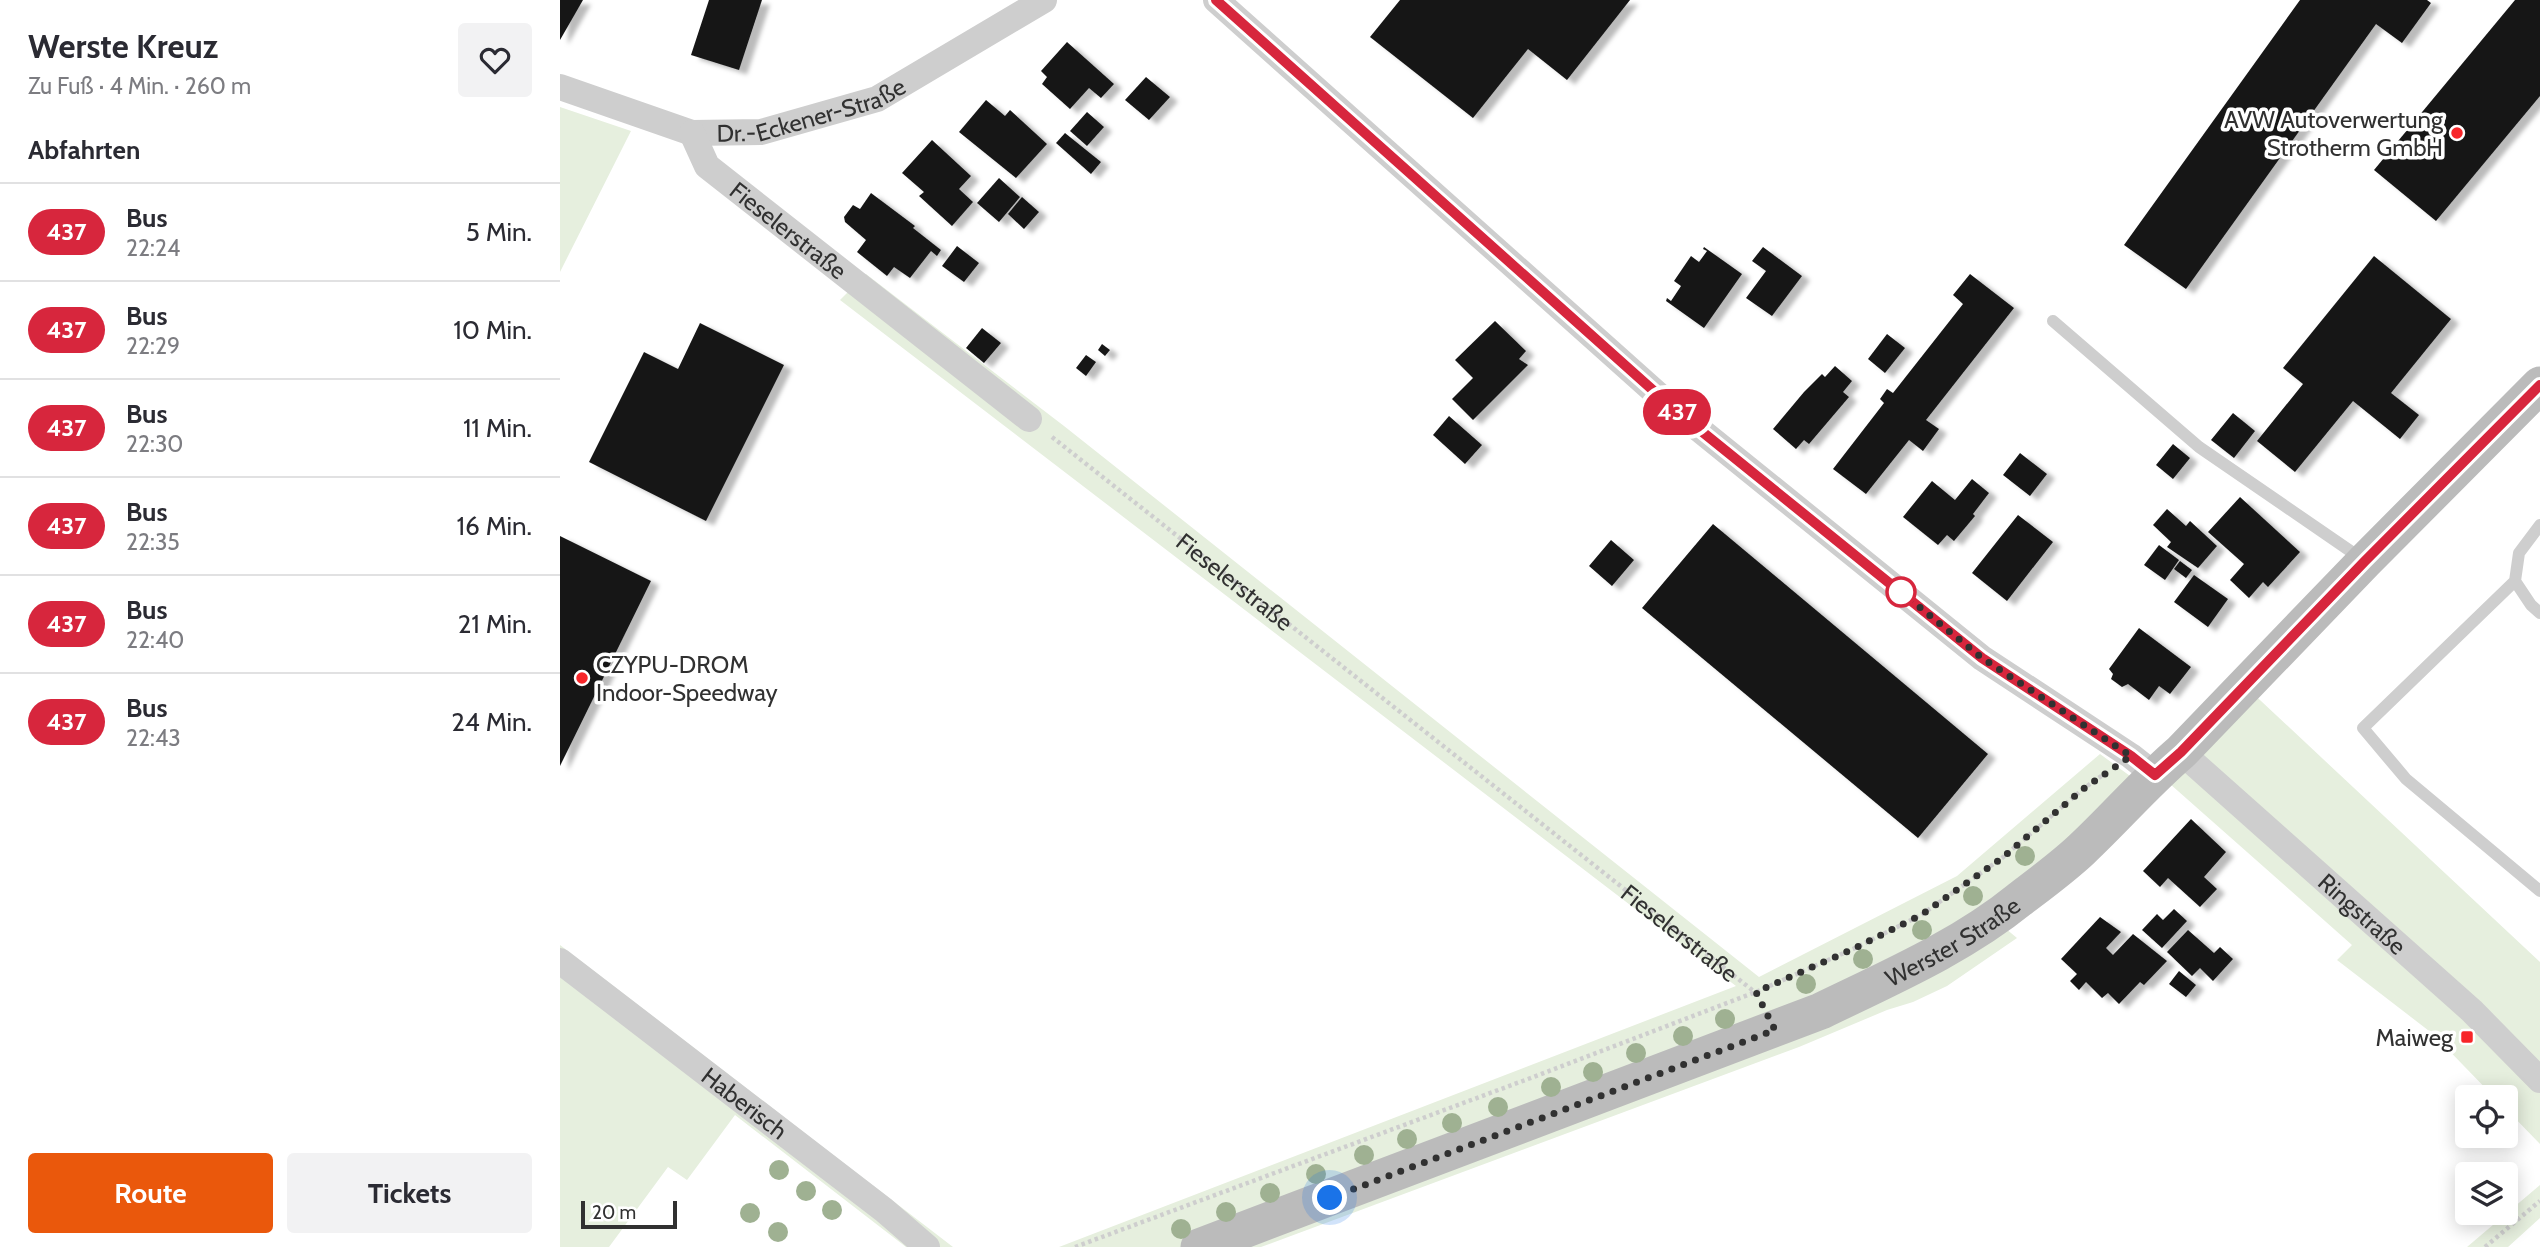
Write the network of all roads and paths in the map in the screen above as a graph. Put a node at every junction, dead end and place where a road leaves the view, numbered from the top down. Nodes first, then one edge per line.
1 (1044, 0) edge
2 (1216, 0) edge
3 (560, 87) edge
4 (692, 133) junction
5 (2053, 321) dead end
6 (2540, 385) edge
7 (1029, 419) joint
8 (2540, 525) edge
9 (2365, 561) junction
10 (2515, 581) junction
11 (2540, 613) edge
12 (2155, 761) junction
13 (2540, 891) edge
14 (560, 961) edge
15 (1756, 992) junction
16 (1775, 1030) junction
17 (2540, 1080) edge
18 (2540, 1201) edge
19 (927, 1247) edge
20 (1075, 1247) edge
21 (1199, 1247) edge
22 (2485, 1247) edge

1 - 4 street, Dr.-Eckener-Straße
2 - 12 street, Ringstraße
3 - 4 street, Dr.-Eckener-Straße
4 - 7 street, Fieselerstraße
5 - 9 lane
6 - 9 main road, Werster Straße
7 - 15 path, Fieselerstraße
8 - 10 lane
9 - 12 main road, Werster Straße
10 - 11 lane
10 - 13 lane
12 - 15 path
12 - 16 main road, Werster Straße
12 - 17 street, Ringstraße
14 - 19 street, Haberisch
15 - 16 path, Fieselerstraße
15 - 20 path
16 - 21 main road, Werster Straße
18 - 22 path

